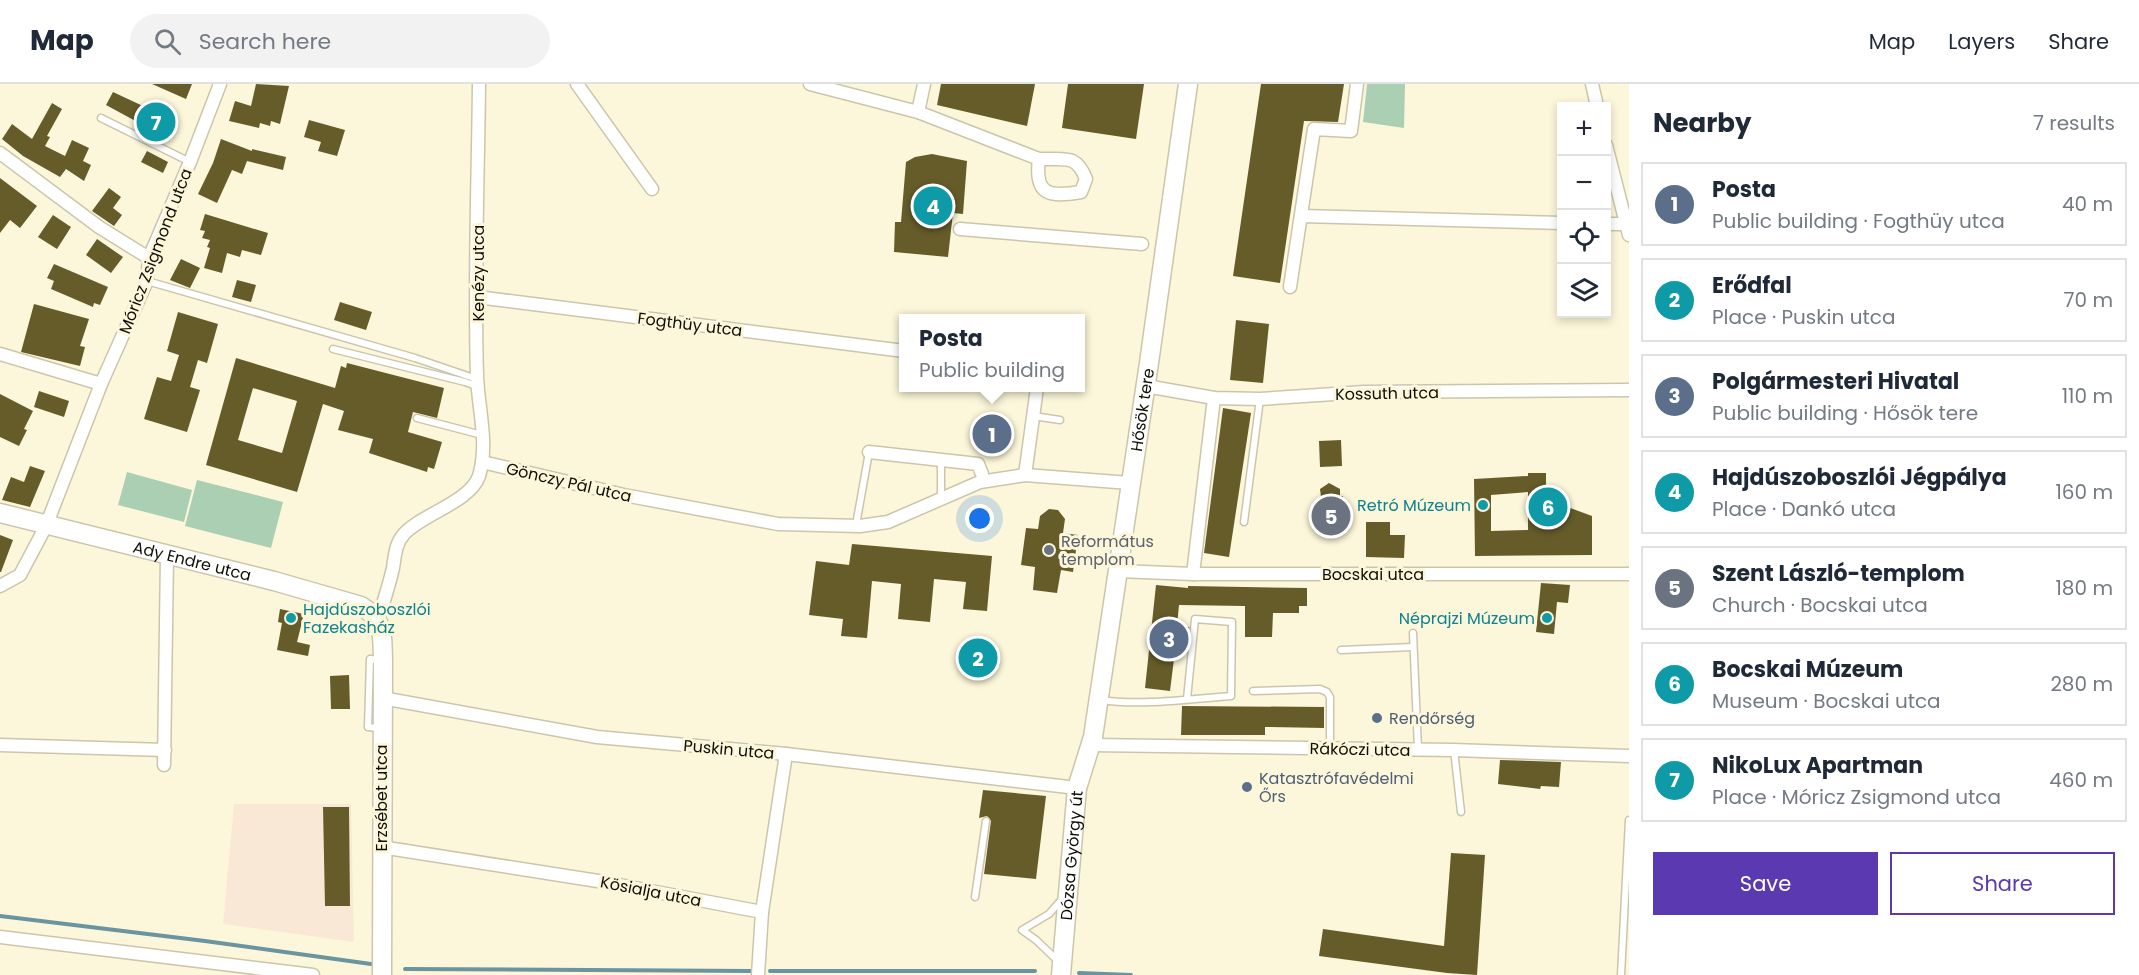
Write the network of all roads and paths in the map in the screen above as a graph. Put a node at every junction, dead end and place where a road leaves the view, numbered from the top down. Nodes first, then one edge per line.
1 (220, 84) edge
2 (479, 84) edge
3 (577, 84) edge
4 (810, 84) edge
5 (924, 84) edge
6 (1188, 84) edge
7 (1357, 84) edge
8 (1592, 84) edge
9 (1597, 102) edge
10 (918, 112) junction
11 (101, 118) dead end
12 (0, 153) edge
13 (1609, 156) edge
14 (1039, 159) dead end
15 (190, 162) junction
16 (652, 189) dead end
17 (1300, 216) junction
18 (1557, 223) edge
19 (1611, 225) edge
20 (1628, 228) edge
21 (960, 229) dead end
22 (1142, 244) dead end
23 (149, 258) junction
24 (147, 281) junction
25 (1290, 287) dead end
26 (477, 297) junction
27 (333, 349) dead end
28 (899, 350) edge
29 (0, 354) edge
30 (478, 383) junction
31 (101, 384) junction
32 (1146, 386) junction
33 (1629, 390) edge
34 (1036, 392) edge
35 (1214, 398) junction
36 (1260, 399) junction
37 (1033, 416) junction
38 (417, 418) dead end
39 (1060, 420) dead end
40 (482, 435) junction
41 (869, 452) joint
42 (941, 460) junction
43 (482, 462) junction
44 (981, 474) dead end
45 (1025, 475) junction
46 (1130, 483) junction
47 (941, 499) junction
48 (0, 513) edge
49 (1244, 522) dead end
50 (46, 526) junction
51 (856, 526) junction
52 (167, 556) junction
53 (1118, 571) junction
54 (1193, 574) junction
55 (1629, 574) edge
56 (0, 586) edge
57 (378, 621) junction
58 (1413, 633) dead end
59 (1413, 647) junction
60 (1341, 650) dead end
61 (383, 660) junction
62 (1253, 691) dead end
63 (382, 698) junction
64 (1098, 699) junction
65 (1187, 699) junction
66 (382, 728) junction
67 (1092, 741) junction
68 (0, 745) edge
69 (1330, 748) junction
70 (1418, 749) junction
71 (165, 750) junction
72 (1454, 750) junction
73 (786, 754) junction
74 (1629, 756) edge
75 (164, 765) dead end
76 (1077, 788) junction
77 (1461, 812) dead end
78 (1629, 820) edge
79 (986, 821) dead end
80 (381, 848) junction
81 (1070, 891) junction
82 (975, 897) dead end
83 (762, 912) junction
84 (0, 937) edge
85 (1061, 970) edge
86 (313, 975) edge
87 (382, 975) edge
88 (758, 975) edge
89 (1621, 975) edge

1 - 15 street, Móricz Zsigmond utca
2 - 26 street, Kenézy utca
3 - 16 street
4 - 10 street
5 - 10 street
6 - 32 street, Hősök tere
7 - 17 street
8 - 9 street
10 - 14 street
11 - 15 lane
12 - 23 street
13 - 20 street
15 - 23 street, Móricz Zsigmond utca
17 - 18 street
17 - 25 street
19 - 20 street
21 - 22 street
23 - 24 street, Móricz Zsigmond utca
24 - 30 lane
24 - 31 street, Móricz Zsigmond utca
26 - 28 street, Fogthüy utca
26 - 30 street, Kenézy utca
27 - 30 lane
29 - 31 street
30 - 40 street, Kenézy utca
31 - 50 street, Móricz Zsigmond utca
32 - 35 street, Kossuth utca
32 - 46 street, Hősök tere
33 - 36 street, Kossuth utca
34 - 37 street
35 - 36 street, Kossuth utca
35 - 54 street
36 - 49 lane
37 - 39 lane
37 - 45 street
38 - 40 lane
40 - 43 street, Kenézy utca
41 - 42 street
41 - 51 lane
42 - 44 street
42 - 47 lane
43 - 51 street, Gönczy Pál utca
43 - 57 street
45 - 46 street, Gönczy Pál utca
45 - 47 street, Gönczy Pál utca
46 - 53 street, Hősök tere
47 - 51 street, Gönczy Pál utca
48 - 50 street, Ady Endre utca
50 - 52 street, Ady Endre utca
50 - 56 street, Móricz Zsigmond utca
52 - 57 street, Ady Endre utca
52 - 71 street
53 - 54 street, Bocskai utca
53 - 64 street, Hősök tere
54 - 55 street, Bocskai utca
57 - 61 street, Erzsébet utca
58 - 59 lane
59 - 60 lane
59 - 70 lane
61 - 63 street, Erzsébet utca
61 - 66 lane
62 - 69 lane
63 - 66 street, Erzsébet utca
63 - 73 street, Puskin utca
64 - 65 lane
64 - 67 street, Hősök tere
65 - 65 lane
66 - 80 street, Erzsébet utca
67 - 69 street, Rákóczi utca
67 - 76 street, Dózsa György út
68 - 71 street
69 - 70 street, Rákóczi utca
70 - 72 street, Rákóczi utca
71 - 75 street
72 - 74 street, Rákóczi utca
72 - 77 lane
73 - 76 street, Puskin utca
73 - 83 street
76 - 81 street, Dózsa György út
78 - 89 lane
79 - 82 lane
80 - 83 street, Kösialja utca
80 - 87 street, Erzsébet utca
81 - 85 street, Dózsa György út
81 - 85 lane
83 - 88 street
84 - 86 street

